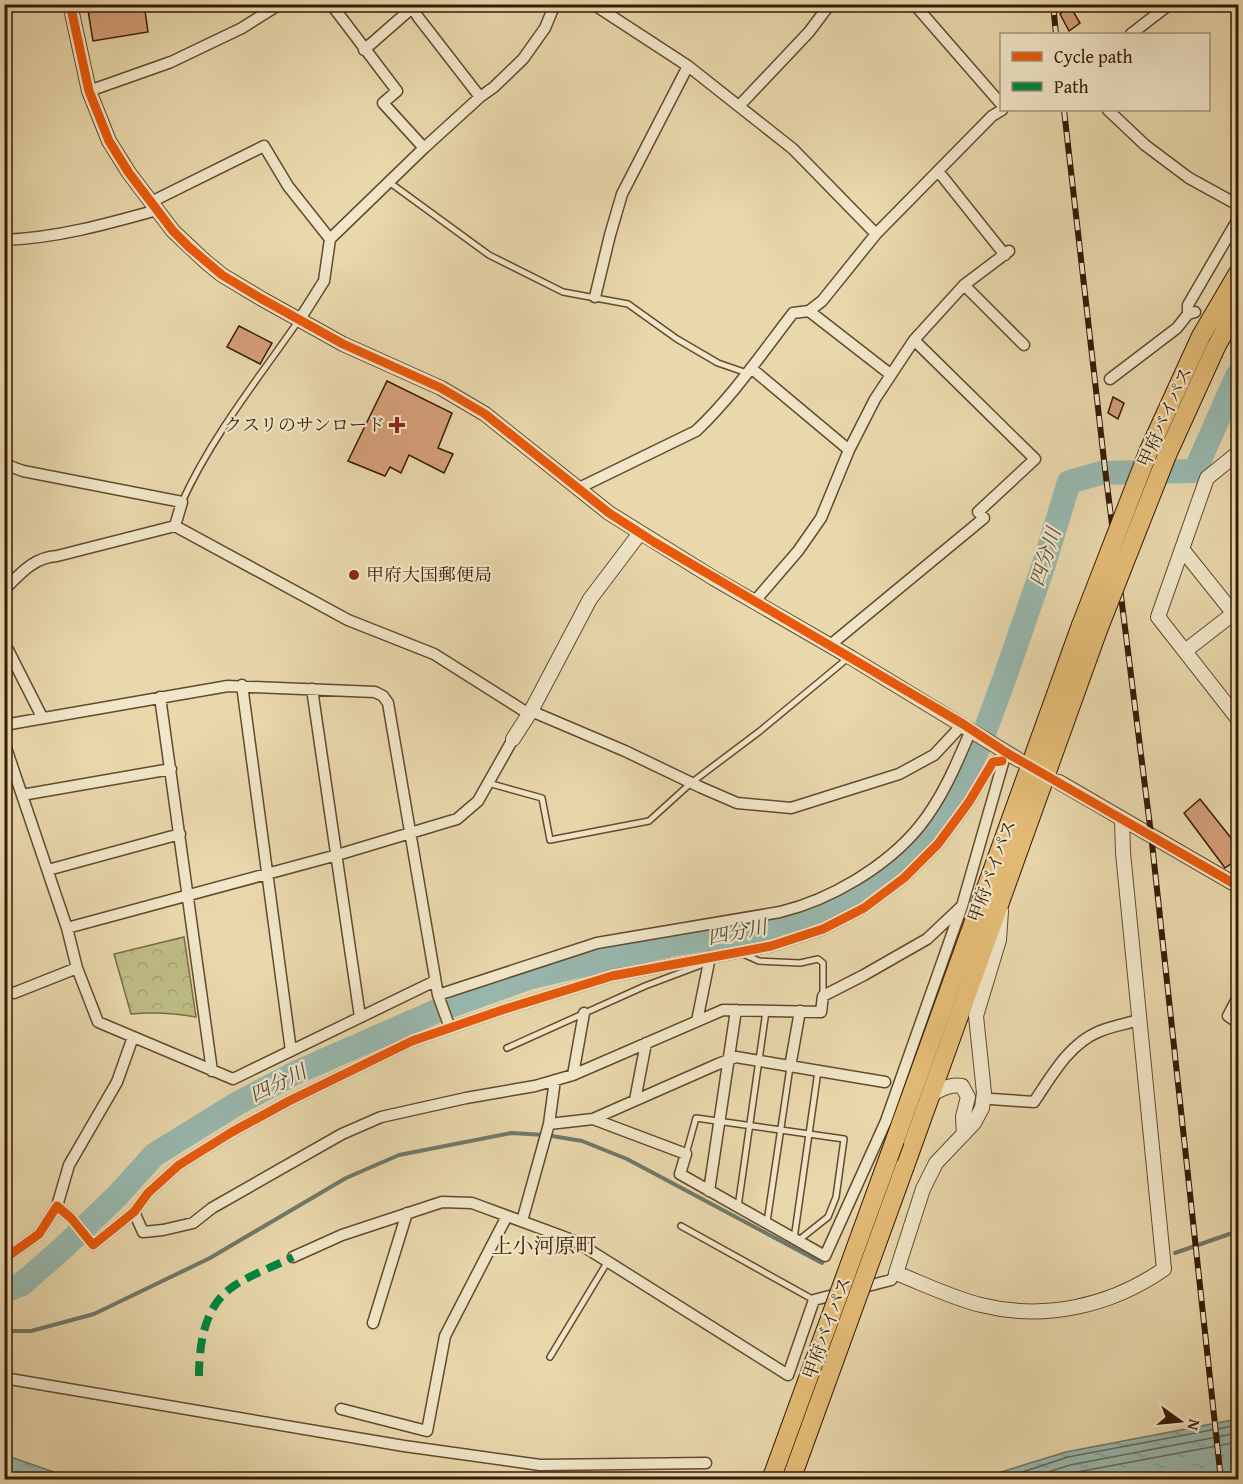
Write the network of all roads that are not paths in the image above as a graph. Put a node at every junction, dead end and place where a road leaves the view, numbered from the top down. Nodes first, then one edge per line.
1 (70, 4) edge
2 (280, 4) edge
3 (331, 4) edge
4 (555, 4) edge
5 (593, 4) edge
6 (830, 4) edge
7 (914, 4) edge
8 (1170, 4) edge
9 (411, 6) edge
10 (1132, 33) edge
11 (364, 50) junction
12 (688, 66) junction
13 (89, 91) junction
14 (480, 96) junction
15 (1000, 103) edge
16 (739, 106) junction
17 (1000, 111) edge
18 (1109, 111) edge
19 (424, 148) junction
20 (938, 171) junction
21 (389, 182) junction
22 (1239, 205) edge
23 (154, 206) junction
24 (1239, 219) edge
25 (876, 234) junction
26 (330, 239) junction
27 (4, 240) edge
28 (1239, 273) edge
29 (964, 285) junction
30 (595, 297) junction
31 (1239, 307) edge
32 (809, 311) junction
33 (300, 319) junction
34 (914, 340) junction
35 (1024, 345) dead end
36 (749, 371) junction
37 (890, 374) junction
38 (1110, 379) dead end
39 (849, 450) junction
40 (1239, 453) edge
41 (4, 464) edge
42 (579, 488) junction
43 (182, 502) junction
44 (176, 526) junction
45 (640, 533) junction
46 (1182, 549) junction
47 (4, 590) edge
48 (754, 602) junction
49 (1237, 614) edge
50 (1090, 627) junction
51 (4, 642) edge
52 (829, 645) junction
53 (1185, 651) junction
54 (850, 657) junction
55 (242, 685) junction
56 (312, 689) junction
57 (160, 697) junction
58 (530, 712) junction
59 (42, 717) junction
60 (1239, 719) edge
61 (4, 726) edge
62 (967, 727) junction
63 (513, 739) joint
64 (4, 742) edge
65 (1006, 755) junction
66 (9, 768) edge
67 (171, 769) junction
68 (1059, 782) dead end
69 (488, 783) junction
70 (691, 783) junction
71 (22, 795) junction
72 (1122, 819) junction
73 (411, 833) junction
74 (180, 834) junction
75 (337, 855) junction
76 (48, 870) junction
77 (267, 875) junction
78 (1236, 880) edge
79 (189, 896) junction
80 (1002, 897) junction
81 (962, 906) junction
82 (67, 928) junction
83 (740, 952) junction
84 (709, 960) junction
85 (77, 968) junction
86 (435, 981) junction
87 (4, 990) edge
88 (824, 996) junction
89 (1239, 997) edge
90 (439, 998) junction
91 (736, 1010) junction
92 (766, 1011) junction
93 (800, 1011) junction
94 (584, 1013) junction
95 (360, 1017) junction
96 (1139, 1020) junction
97 (697, 1021) junction
98 (1239, 1023) edge
99 (449, 1025) junction
100 (133, 1037) junction
101 (646, 1043) junction
102 (507, 1048) dead end
103 (291, 1051) junction
104 (729, 1060) junction
105 (759, 1061) junction
106 (790, 1067) junction
107 (212, 1071) junction
108 (818, 1071) junction
109 (573, 1075) junction
110 (555, 1080) junction
111 (885, 1082) dead end
112 (932, 1094) junction
113 (991, 1099) dead end
114 (635, 1100) junction
115 (593, 1119) junction
116 (719, 1122) junction
117 (548, 1125) junction
118 (750, 1126) junction
119 (780, 1130) junction
120 (808, 1134) junction
121 (964, 1134) junction
122 (686, 1155) junction
123 (709, 1191) junction
124 (57, 1206) junction
125 (738, 1207) junction
126 (134, 1212) junction
127 (407, 1214) junction
128 (507, 1216) junction
129 (522, 1221) junction
130 (767, 1223) junction
131 (681, 1226) dead end
132 (795, 1240) junction
133 (293, 1257) dead end
134 (4, 1259) edge
135 (608, 1261) junction
136 (896, 1273) junction
137 (814, 1300) junction
138 (373, 1323) dead end
139 (550, 1357) dead end
140 (4, 1378) edge
141 (341, 1409) dead end
142 (706, 1463) dead end
143 (771, 1479) edge
144 (793, 1479) edge

1 - 13 street
2 - 13 street
3 - 11 street
4 - 14 street
5 - 12 street
6 - 16 street
7 - 15 street
8 - 10 street
9 - 11 street
9 - 14 street
11 - 19 street
12 - 16 street
12 - 30 street
13 - 23 street
14 - 19 street
16 - 25 street
17 - 20 street
18 - 22 street
19 - 21 street
20 - 25 street
20 - 29 street
21 - 26 street
21 - 30 lane
23 - 26 street
23 - 27 street
23 - 33 street
24 - 38 street
25 - 32 street
26 - 33 street
28 - 50 highway, 甲府バイパス, bridge
29 - 34 street
29 - 35 street
30 - 36 lane
31 - 50 highway, 甲府バイパス, bridge
32 - 36 street
32 - 37 street
33 - 42 street
33 - 43 lane
34 - 37 street
34 - 52 street
36 - 39 street
36 - 42 street
37 - 39 street
39 - 48 street
40 - 46 street
41 - 43 street
42 - 45 street
43 - 44 street
44 - 47 street
44 - 58 street
45 - 48 street
45 - 58 street
46 - 49 street
46 - 53 street
48 - 52 street
49 - 53 street
50 - 80 highway, 甲府バイパス
50 - 143 highway, 甲府バイパス, bridge
51 - 59 street
52 - 54 street
53 - 60 street
54 - 62 street
54 - 70 lane
55 - 56 street
55 - 57 street
55 - 77 street
56 - 73 street
56 - 75 street
57 - 59 street
57 - 67 street
58 - 63 street
58 - 70 street
59 - 61 street
62 - 65 street
62 - 70 street
62 - 90 street
63 - 69 street
64 - 66 street
65 - 81 street
65 - 83 street
66 - 71 street
67 - 71 street
67 - 74 street
68 - 72 street
69 - 70 lane
69 - 73 street
71 - 76 street
72 - 78 street
72 - 96 street
73 - 75 street
73 - 86 street
74 - 76 street
74 - 79 street
75 - 77 street
75 - 95 street
76 - 82 street
77 - 79 street
77 - 103 street
79 - 82 street
79 - 107 street
80 - 112 highway, 甲府バイパス
80 - 121 street
81 - 88 street
81 - 132 street
82 - 85 street
83 - 84 street
83 - 88 lane
84 - 94 lane
84 - 97 street
84 - 99 street
85 - 87 street
85 - 100 street
86 - 90 street
86 - 95 street
88 - 93 street
89 - 98 street
90 - 99 street
91 - 92 street
91 - 97 street
91 - 104 street
92 - 93 street
92 - 105 lane
93 - 106 street
94 - 102 lane
94 - 109 street
95 - 103 street
96 - 113 street
96 - 136 street
97 - 101 street
99 - 126 street
100 - 107 street
100 - 124 street
101 - 109 street
101 - 114 street
103 - 107 street
104 - 105 street
104 - 114 street
104 - 116 street
105 - 106 street
105 - 118 lane
106 - 108 street
106 - 119 lane
108 - 111 street
108 - 120 lane
109 - 110 street
110 - 117 street
110 - 126 street
112 - 121 street
112 - 144 highway, 甲府バイパス, bridge
114 - 115 street
115 - 117 street
115 - 122 street
116 - 118 lane
116 - 122 lane
116 - 123 street
117 - 129 street
118 - 119 lane
118 - 125 lane
119 - 120 lane
119 - 130 lane
120 - 132 lane
120 - 132 lane
121 - 136 street
122 - 123 street
123 - 125 street
124 - 126 street
124 - 134 street
125 - 130 street
127 - 128 street
127 - 133 street
127 - 138 street
128 - 129 street
128 - 141 street
129 - 135 street
130 - 132 street
131 - 137 lane
135 - 137 street
135 - 139 lane
136 - 137 street
140 - 142 street

